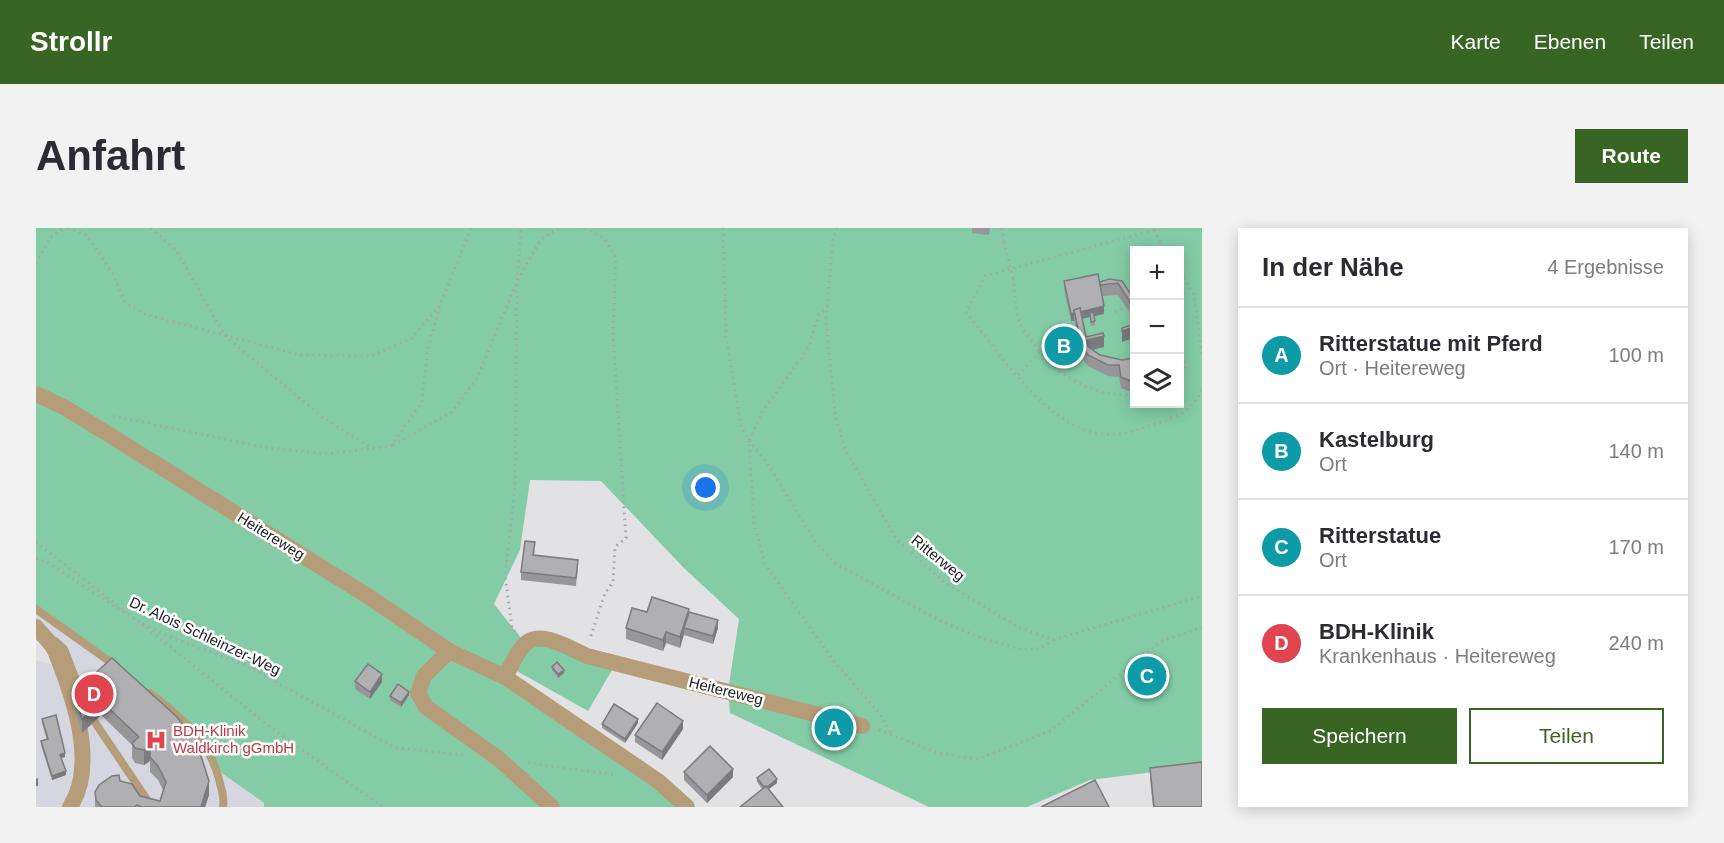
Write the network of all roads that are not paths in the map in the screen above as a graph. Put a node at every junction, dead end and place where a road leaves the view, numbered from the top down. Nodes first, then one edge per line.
1 (36, 394) edge
2 (36, 609) edge
3 (36, 625) edge
4 (448, 651) junction
5 (125, 673) edge
6 (505, 677) junction
7 (142, 686) edge
8 (83, 699) edge
9 (94, 721) edge
10 (862, 726) road end
11 (70, 807) edge
12 (152, 807) edge
13 (223, 807) edge
14 (552, 807) edge
15 (687, 807) edge

1 - 4 street, Heitereweg
2 - 5 lane
3 - 8 lane
3 - 11 street
4 - 6 street, Heitereweg
4 - 14 street
6 - 10 street, Heitereweg
6 - 15 street, Heitereweg
7 - 13 lane
9 - 12 lane

